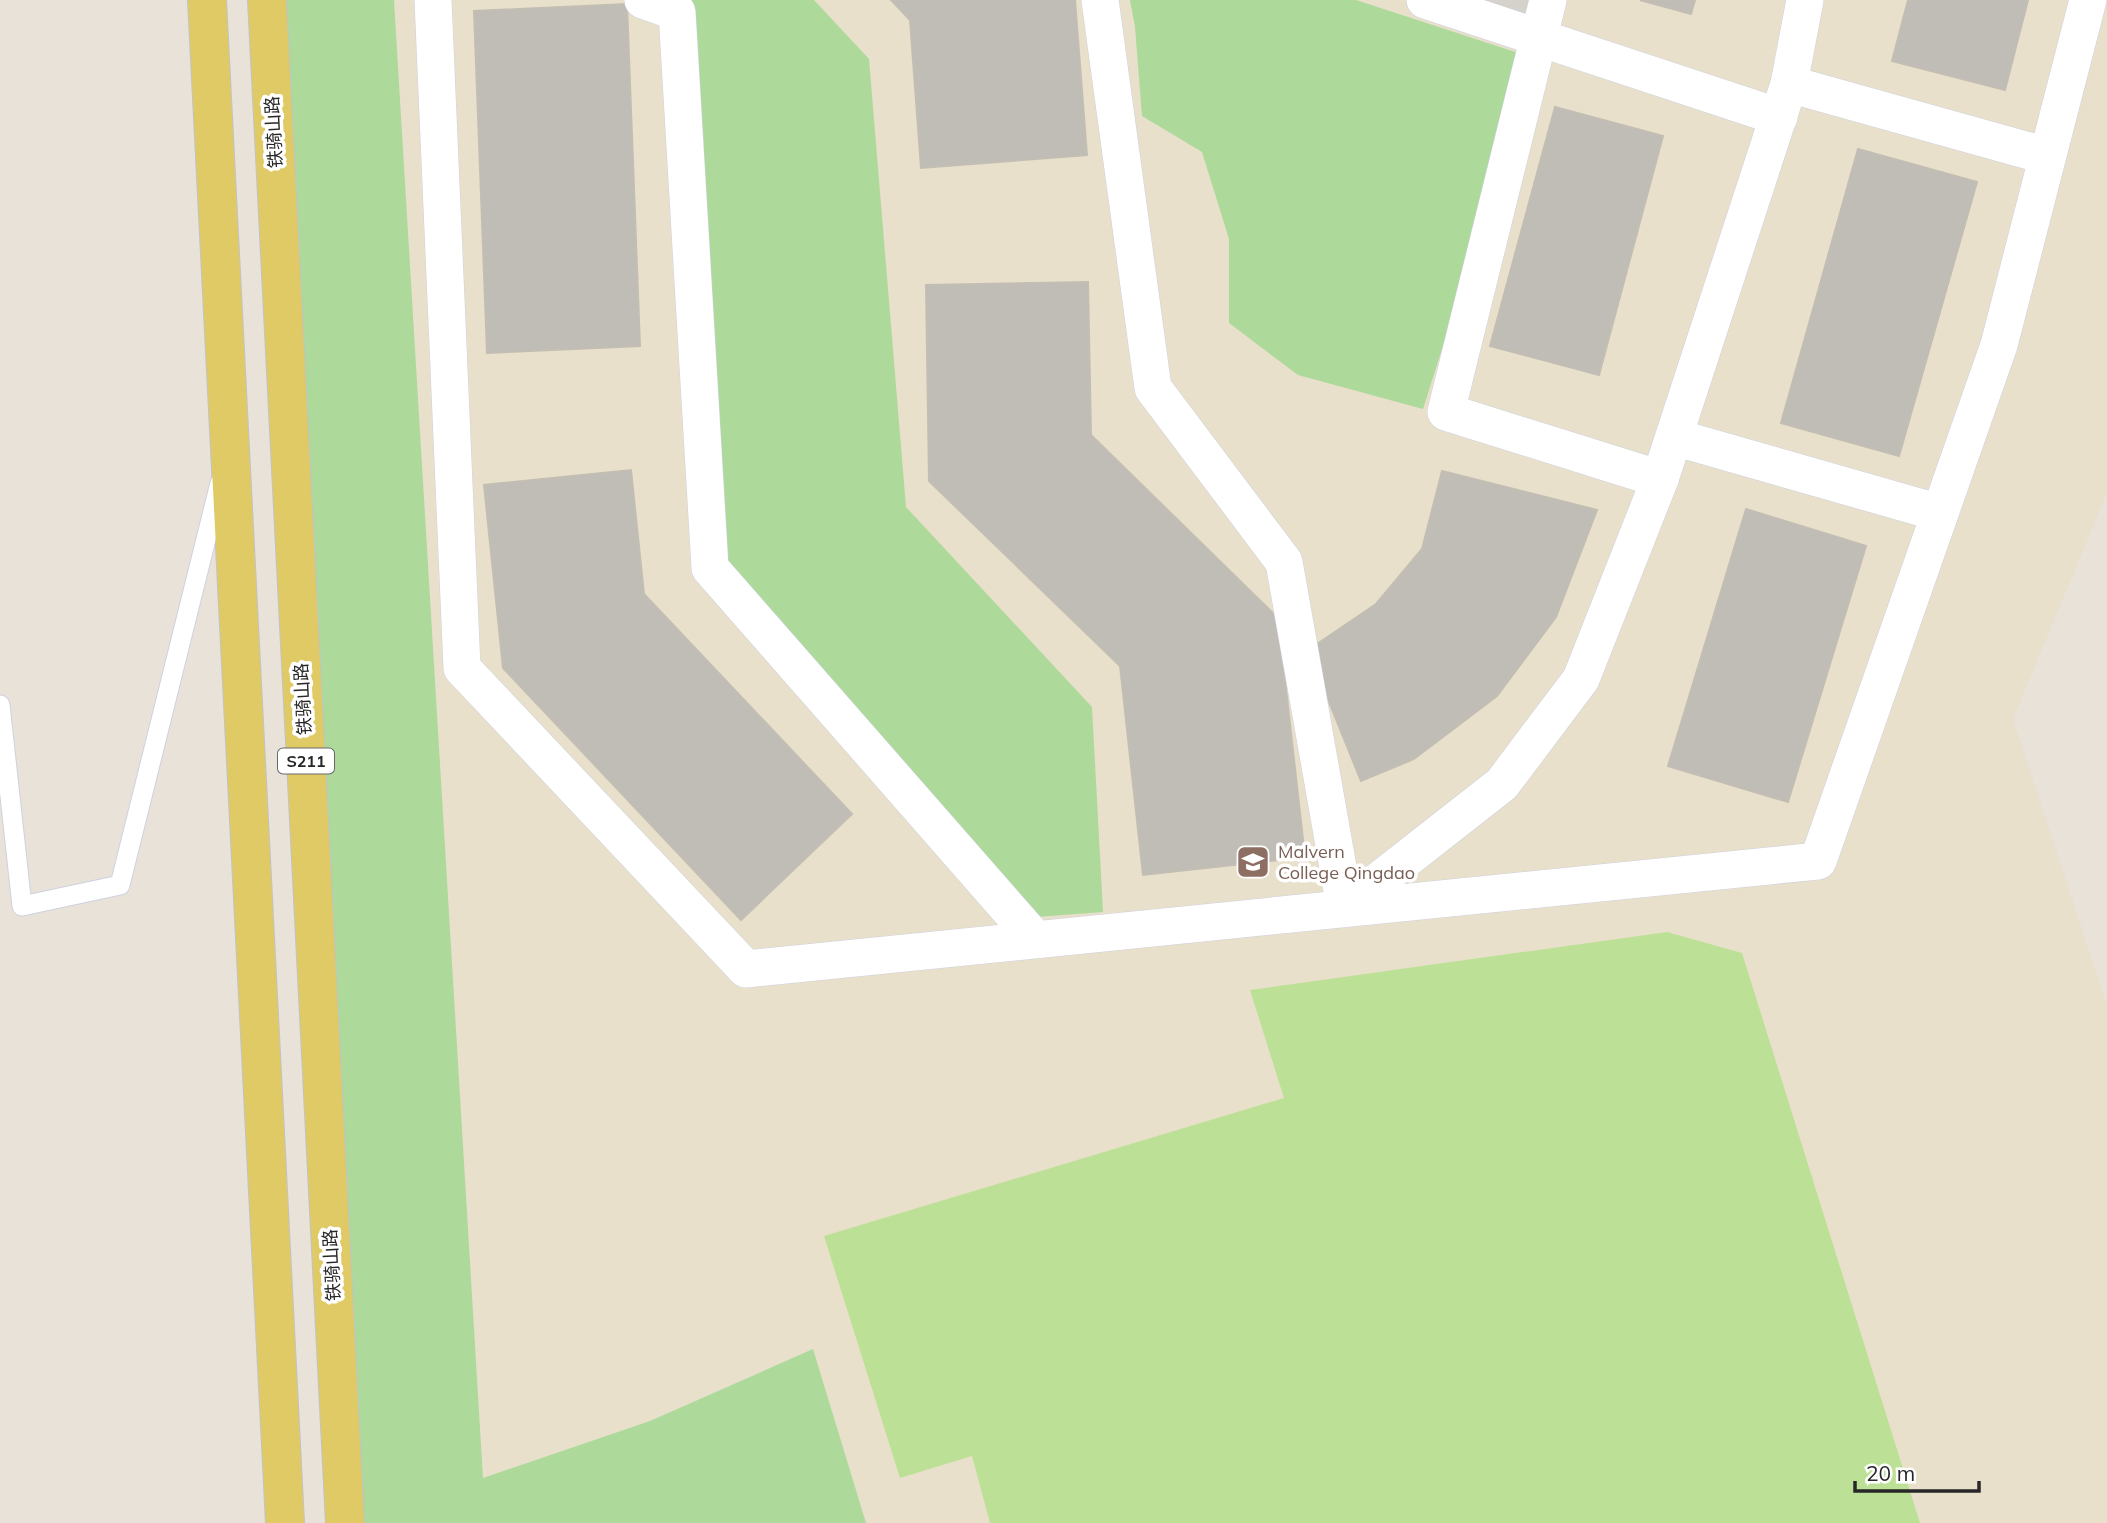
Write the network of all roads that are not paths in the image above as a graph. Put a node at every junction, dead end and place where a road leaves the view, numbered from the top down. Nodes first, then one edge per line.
1 (207, 0) edge
2 (267, 0) edge
3 (433, 0) edge
4 (643, 0) edge
5 (1100, 0) edge
6 (1425, 0) edge
7 (1548, 0) edge
8 (1805, 0) edge
9 (2088, 0) edge
10 (676, 6) edge
11 (1539, 37) junction
12 (1784, 101) junction
13 (2047, 156) junction
14 (1674, 437) junction
15 (229, 445) junction
16 (1660, 479) junction
17 (1940, 513) junction
18 (0, 705) edge
19 (1345, 907) junction
20 (1035, 939) junction
21 (285, 1523) edge
22 (345, 1523) edge

1 - 15 main road
2 - 22 main road, 铁骑山路 / S211
3 - 20 street
4 - 10 street
5 - 19 street
6 - 11 street
7 - 11 street
8 - 12 street
9 - 13 street
10 - 20 street
11 - 12 street
11 - 16 street
12 - 13 street
12 - 14 street
13 - 17 street
14 - 16 street
14 - 17 street
15 - 18 lane
15 - 21 main road
16 - 19 street
17 - 19 street
19 - 20 street

